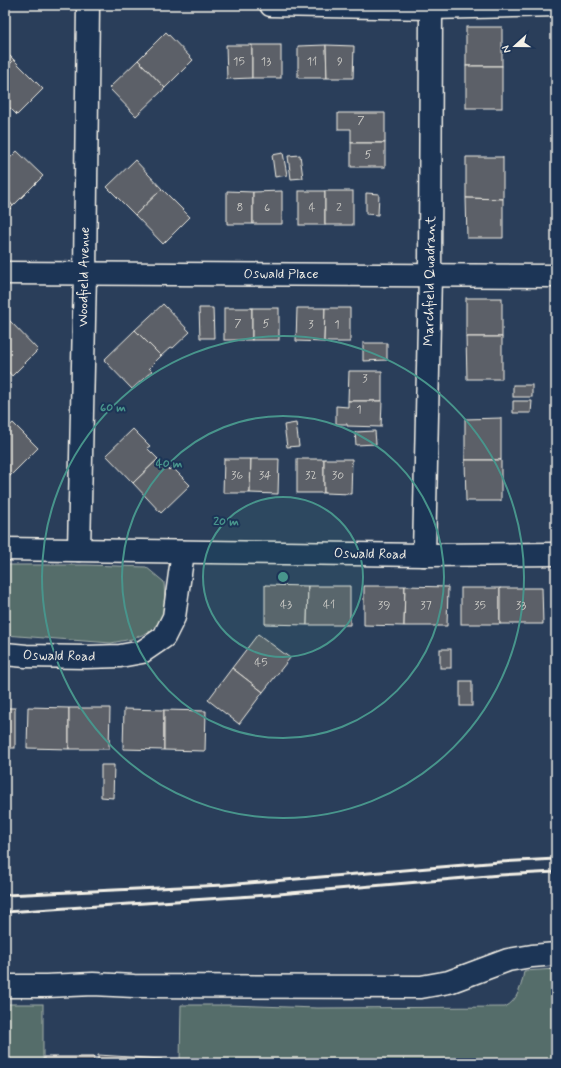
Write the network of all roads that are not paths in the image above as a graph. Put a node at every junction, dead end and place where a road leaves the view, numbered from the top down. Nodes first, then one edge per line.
1 (88, 5) edge
2 (271, 5) edge
3 (556, 5) edge
4 (431, 8) junction
5 (5, 273) edge
6 (85, 273) junction
7 (430, 275) junction
8 (556, 276) edge
9 (5, 549) edge
10 (79, 550) junction
11 (183, 552) junction
12 (556, 554) edge
13 (424, 555) junction
14 (5, 654) edge
15 (556, 954) edge
16 (5, 986) edge

1 - 6 street, Woodfield Avenue
2 - 4 street
3 - 4 street
4 - 7 street, Marchfield Quadrant
5 - 6 street, Oswald Place
6 - 7 street, Oswald Place
6 - 10 street, Woodfield Avenue
7 - 8 street, Oswald Place
7 - 13 street, Marchfield Quadrant
9 - 10 street, Oswald Road
10 - 11 street, Oswald Road
11 - 13 street, Oswald Road
11 - 14 street, Oswald Road
12 - 13 street, Oswald Road
15 - 16 street

